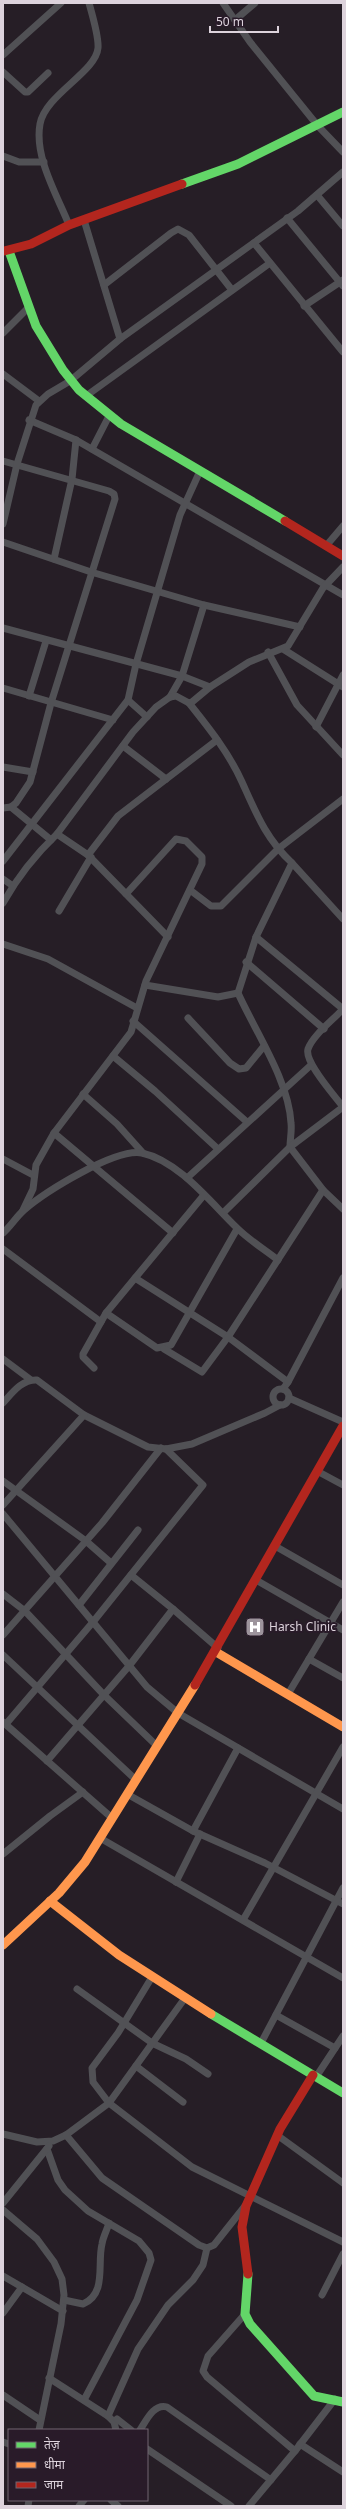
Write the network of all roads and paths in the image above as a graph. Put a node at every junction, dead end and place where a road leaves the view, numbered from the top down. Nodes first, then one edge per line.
1 (61, 3) edge
2 (89, 3) edge
3 (223, 3) edge
4 (255, 3) edge
5 (235, 20) junction
6 (3, 55) edge
7 (3, 72) edge
8 (48, 73) dead end
9 (343, 112) edge
10 (318, 126) junction
11 (343, 152) edge
12 (3, 156) edge
13 (44, 162) junction
14 (343, 172) edge
15 (317, 195) junction
16 (288, 218) junction
17 (84, 220) junction
18 (69, 225) junction
19 (343, 226) edge
20 (254, 242) junction
21 (6, 251) edge
22 (270, 263) junction
23 (216, 270) junction
24 (342, 282) edge
25 (104, 285) junction
26 (232, 290) junction
27 (304, 306) junction
28 (27, 310) junction
29 (3, 333) edge
30 (120, 339) junction
31 (343, 352) edge
32 (3, 374) edge
33 (70, 381) junction
34 (86, 396) junction
35 (39, 401) junction
36 (109, 416) junction
37 (29, 420) junction
38 (76, 440) junction
39 (92, 449) junction
40 (3, 461) edge
41 (17, 464) junction
42 (200, 471) junction
43 (72, 479) junction
44 (184, 504) junction
45 (3, 524) edge
46 (343, 526) edge
47 (3, 542) edge
48 (326, 546) junction
49 (343, 556) edge
50 (54, 559) junction
51 (343, 567) edge
52 (91, 572) junction
53 (326, 585) junction
54 (158, 591) junction
55 (343, 595) edge
56 (204, 605) junction
57 (300, 627) junction
58 (3, 628) edge
59 (46, 641) junction
60 (69, 647) junction
61 (283, 649) junction
62 (268, 652) junction
63 (136, 664) junction
64 (343, 675) edge
65 (182, 676) junction
66 (340, 685) edge
67 (210, 686) junction
68 (3, 688) edge
69 (28, 696) junction
70 (170, 697) junction
71 (128, 700) junction
72 (51, 703) junction
73 (189, 703) junction
74 (147, 717) junction
75 (113, 720) junction
76 (316, 726) junction
77 (217, 740) junction
78 (123, 746) junction
79 (343, 755) edge
80 (3, 767) edge
81 (33, 772) junction
82 (166, 779) junction
83 (343, 799) edge
84 (3, 808) edge
85 (11, 808) junction
86 (31, 825) junction
87 (57, 834) junction
88 (51, 840) junction
89 (278, 849) junction
90 (90, 856) junction
91 (3, 861) edge
92 (292, 863) junction
93 (3, 879) edge
94 (13, 886) junction
95 (190, 890) junction
96 (126, 894) junction
97 (3, 903) edge
98 (59, 911) dead end
99 (343, 919) edge
100 (168, 937) junction
101 (256, 937) junction
102 (3, 944) edge
103 (246, 962) junction
104 (145, 985) junction
105 (238, 993) junction
106 (136, 1008) junction
107 (188, 1018) dead end
108 (133, 1021) junction
109 (324, 1029) junction
110 (264, 1046) junction
111 (113, 1056) junction
112 (312, 1065) junction
113 (282, 1090) junction
114 (83, 1094) junction
115 (343, 1107) edge
116 (247, 1122) junction
117 (54, 1133) junction
118 (290, 1147) junction
119 (218, 1149) junction
120 (143, 1153) junction
121 (3, 1159) edge
122 (93, 1166) junction
123 (34, 1175) junction
124 (188, 1178) junction
125 (323, 1190) junction
126 (204, 1195) junction
127 (343, 1209) edge
128 (23, 1210) junction
129 (223, 1213) junction
130 (237, 1229) junction
131 (3, 1233) edge
132 (173, 1233) junction
133 (3, 1249) edge
134 (278, 1260) junction
135 (135, 1278) junction
136 (343, 1278) edge
137 (188, 1312) junction
138 (106, 1313) junction
139 (100, 1322) junction
140 (228, 1338) junction
141 (164, 1348) junction
142 (3, 1359) edge
143 (94, 1368) dead end
144 (31, 1380) junction
145 (288, 1382) junction
146 (283, 1389) junction
147 (289, 1398) junction
148 (3, 1403) edge
149 (280, 1405) junction
150 (84, 1415) junction
151 (343, 1422) edge
152 (343, 1426) edge
153 (163, 1448) junction
154 (317, 1471) junction
155 (3, 1481) edge
156 (343, 1485) edge
157 (18, 1491) junction
158 (3, 1505) edge
159 (3, 1514) edge
160 (138, 1530) dead end
161 (86, 1541) junction
162 (275, 1546) junction
163 (111, 1563) junction
164 (131, 1574) junction
165 (54, 1578) junction
166 (256, 1580) junction
167 (343, 1585) edge
168 (3, 1594) edge
169 (343, 1602) edge
170 (78, 1605) junction
171 (173, 1609) junction
172 (25, 1611) junction
173 (93, 1622) junction
174 (330, 1623) junction
175 (343, 1630) edge
176 (3, 1635) edge
177 (217, 1650) junction
178 (66, 1654) junction
179 (3, 1655) edge
180 (309, 1660) junction
181 (129, 1666) junction
182 (343, 1678) edge
183 (37, 1688) junction
184 (288, 1694) junction
185 (104, 1695) junction
186 (178, 1713) junction
187 (4, 1723) edge
188 (79, 1725) junction
189 (343, 1727) edge
190 (157, 1746) junction
191 (343, 1747) edge
192 (238, 1748) junction
193 (47, 1761) junction
194 (136, 1780) junction
195 (83, 1792) junction
196 (315, 1793) junction
197 (127, 1794) junction
198 (343, 1809) edge
199 (112, 1818) junction
200 (197, 1833) junction
201 (100, 1838) junction
202 (3, 1854) edge
203 (272, 1867) junction
204 (176, 1882) junction
205 (343, 1888) edge
206 (336, 1901) junction
207 (50, 1902) junction
208 (343, 1904) edge
209 (243, 1920) junction
210 (3, 1945) edge
211 (307, 1956) junction
212 (152, 1977) junction
213 (343, 1978) edge
214 (77, 1989) dead end
215 (185, 1998) junction
216 (276, 2014) junction
217 (124, 2024) junction
218 (343, 2036) edge
219 (152, 2043) junction
220 (261, 2043) junction
221 (335, 2048) junction
222 (136, 2066) junction
223 (208, 2074) dead end
224 (314, 2076) junction
225 (343, 2093) edge
226 (183, 2102) dead end
227 (109, 2103) junction
228 (3, 2134) edge
229 (66, 2135) junction
230 (277, 2135) junction
231 (52, 2141) junction
232 (47, 2149) junction
233 (343, 2183) edge
234 (251, 2194) junction
235 (3, 2203) edge
236 (246, 2206) junction
237 (3, 2210) edge
238 (109, 2223) junction
239 (343, 2242) edge
240 (207, 2248) junction
241 (343, 2254) edge
242 (3, 2276) edge
243 (22, 2287) junction
244 (322, 2294) dead end
245 (64, 2300) junction
246 (63, 2311) junction
247 (3, 2313) edge
248 (245, 2314) junction
249 (49, 2378) junction
250 (3, 2395) edge
251 (84, 2400) junction
252 (339, 2400) edge
253 (108, 2416) junction
254 (117, 2419) dead end
255 (40, 2420) junction
256 (39, 2429) edge
257 (116, 2429) edge
258 (130, 2429) edge
259 (141, 2429) edge
260 (300, 2444) junction
261 (148, 2449) edge
262 (295, 2451) junction
263 (343, 2472) edge
264 (271, 2480) junction
265 (231, 2506) edge
266 (249, 2506) edge

1 - 6 street
2 - 13 street
3 - 5 street
4 - 5 street
5 - 10 street
7 - 8 street
9 - 10 street
10 - 11 street
10 - 17 street
12 - 13 street
13 - 18 street
14 - 15 street
15 - 16 street
15 - 19 street
16 - 20 street
16 - 24 street
17 - 18 street
17 - 25 street
18 - 21 street
20 - 22 street
20 - 23 street
21 - 28 street
22 - 26 street
22 - 27 street
23 - 25 street
23 - 26 street
23 - 30 street
24 - 27 street
25 - 30 street
26 - 34 street
27 - 31 street
28 - 29 street
28 - 33 street
30 - 33 street
32 - 35 street
33 - 34 street
33 - 35 street
34 - 36 street
35 - 37 street
36 - 39 street
36 - 42 street
37 - 38 street
37 - 41 street
38 - 39 street
38 - 43 street
39 - 44 street
40 - 41 street
41 - 43 street
41 - 45 street
42 - 44 street
42 - 48 street
43 - 50 street
43 - 52 street
44 - 53 street
44 - 54 street
46 - 48 street
47 - 50 street
48 - 49 street
50 - 52 street
51 - 53 street
52 - 54 street
52 - 60 street
53 - 55 street
53 - 57 street
54 - 56 street
54 - 63 street
56 - 57 street
56 - 65 street
57 - 61 street
58 - 59 street
59 - 60 street
59 - 69 street
60 - 63 street
60 - 72 street
61 - 62 street
61 - 66 street
62 - 67 street
62 - 76 street
63 - 65 street
63 - 71 street
64 - 66 street
65 - 67 street
65 - 70 street
66 - 76 street
67 - 73 street
68 - 69 street
69 - 72 street
70 - 73 street
70 - 74 street
71 - 74 street
71 - 75 street
72 - 75 street
72 - 81 street
73 - 77 street
74 - 78 street
75 - 86 street
76 - 79 street
77 - 82 street
77 - 89 street
78 - 82 street
78 - 87 street
80 - 81 street
81 - 85 street
82 - 90 street
83 - 89 street
84 - 85 street
85 - 86 street
86 - 88 street
86 - 91 street
87 - 88 street
87 - 90 street
88 - 94 street
89 - 92 street
89 - 95 street
90 - 96 street
90 - 98 street
92 - 99 street
92 - 101 street
93 - 94 street
94 - 97 street
95 - 96 street
95 - 100 street
96 - 100 street
100 - 104 street
101 - 103 street
101 - 109 street
102 - 106 street
103 - 105 street
103 - 109 street
104 - 105 street
104 - 106 street
105 - 110 street
106 - 108 street
107 - 110 street
108 - 111 street
108 - 116 street
109 - 112 street
110 - 113 street
111 - 114 street
111 - 119 street
112 - 113 street
112 - 115 street
113 - 116 street
113 - 118 street
114 - 117 street
114 - 120 street
115 - 118 street
116 - 119 street
117 - 122 street
117 - 123 street
118 - 125 street
118 - 129 street
119 - 124 street
120 - 122 street
120 - 124 street
121 - 123 street
122 - 128 street
122 - 132 street
123 - 128 street
124 - 126 street
125 - 127 street
125 - 134 street
126 - 129 street
126 - 132 street
128 - 131 street
129 - 130 street
130 - 134 street
130 - 137 street
132 - 135 street
133 - 139 street
134 - 140 street
135 - 137 street
135 - 138 street
136 - 145 street
137 - 140 street
137 - 141 street
138 - 139 street
138 - 141 street
139 - 143 street
140 - 141 street
140 - 145 street
142 - 144 street
144 - 148 street
144 - 150 street
145 - 146 street
146 - 147 street
146 - 149 street
147 - 149 street
147 - 151 street
149 - 153 street
150 - 153 street
150 - 157 street
152 - 154 street
153 - 161 street
153 - 164 street
154 - 156 street
154 - 162 street
155 - 157 street
157 - 158 street
157 - 161 street
159 - 165 street
160 - 163 street
161 - 163 street
161 - 165 street
162 - 166 street
162 - 167 street
163 - 170 street
164 - 171 street
164 - 173 street
165 - 170 street
165 - 172 street
166 - 174 street
166 - 177 street
168 - 172 street
169 - 174 street
170 - 173 street
171 - 177 street
171 - 181 street
172 - 176 street
172 - 178 street
173 - 178 street
173 - 181 street
174 - 175 street
174 - 180 street
177 - 184 street
177 - 186 street
178 - 183 street
178 - 185 street
179 - 183 street
180 - 182 street
180 - 184 street
181 - 185 street
181 - 186 street
183 - 187 street
183 - 188 street
184 - 189 street
185 - 188 street
185 - 190 street
186 - 190 street
186 - 192 street
187 - 193 street
188 - 193 street
188 - 194 street
190 - 194 street
191 - 196 street
192 - 196 street
192 - 200 street
193 - 195 street
194 - 197 street
195 - 199 street
195 - 202 street
196 - 198 street
196 - 203 street
197 - 199 street
197 - 200 street
199 - 201 street
200 - 203 street
200 - 204 street
201 - 204 street
201 - 207 street
203 - 206 street
203 - 209 street
204 - 209 street
205 - 206 street
206 - 208 street
206 - 211 street
207 - 210 street
207 - 212 street
209 - 211 street
211 - 213 street
211 - 216 street
212 - 215 street
212 - 217 street
214 - 217 street
215 - 219 street
215 - 220 street
216 - 220 street
216 - 221 street
217 - 219 street
217 - 227 street
218 - 221 street
219 - 222 street
219 - 223 street
220 - 224 street
221 - 224 street
222 - 226 street
222 - 227 street
224 - 225 street
224 - 230 street
227 - 229 street
227 - 234 street
228 - 231 street
229 - 231 street
229 - 240 street
230 - 233 street
230 - 234 street
231 - 232 street
232 - 235 street
232 - 238 street
234 - 236 street
234 - 239 street
236 - 240 street
236 - 248 street
237 - 245 street
238 - 245 street
238 - 251 street
240 - 253 street
241 - 244 street
242 - 243 street
243 - 246 street
243 - 247 street
245 - 246 street
246 - 249 street
248 - 252 street
248 - 262 street
249 - 251 street
249 - 255 street
250 - 255 street
251 - 253 street
252 - 260 street
253 - 257 street
254 - 258 street
255 - 256 street
259 - 264 street
260 - 262 street
260 - 263 street
261 - 265 street
262 - 264 street
264 - 266 street

